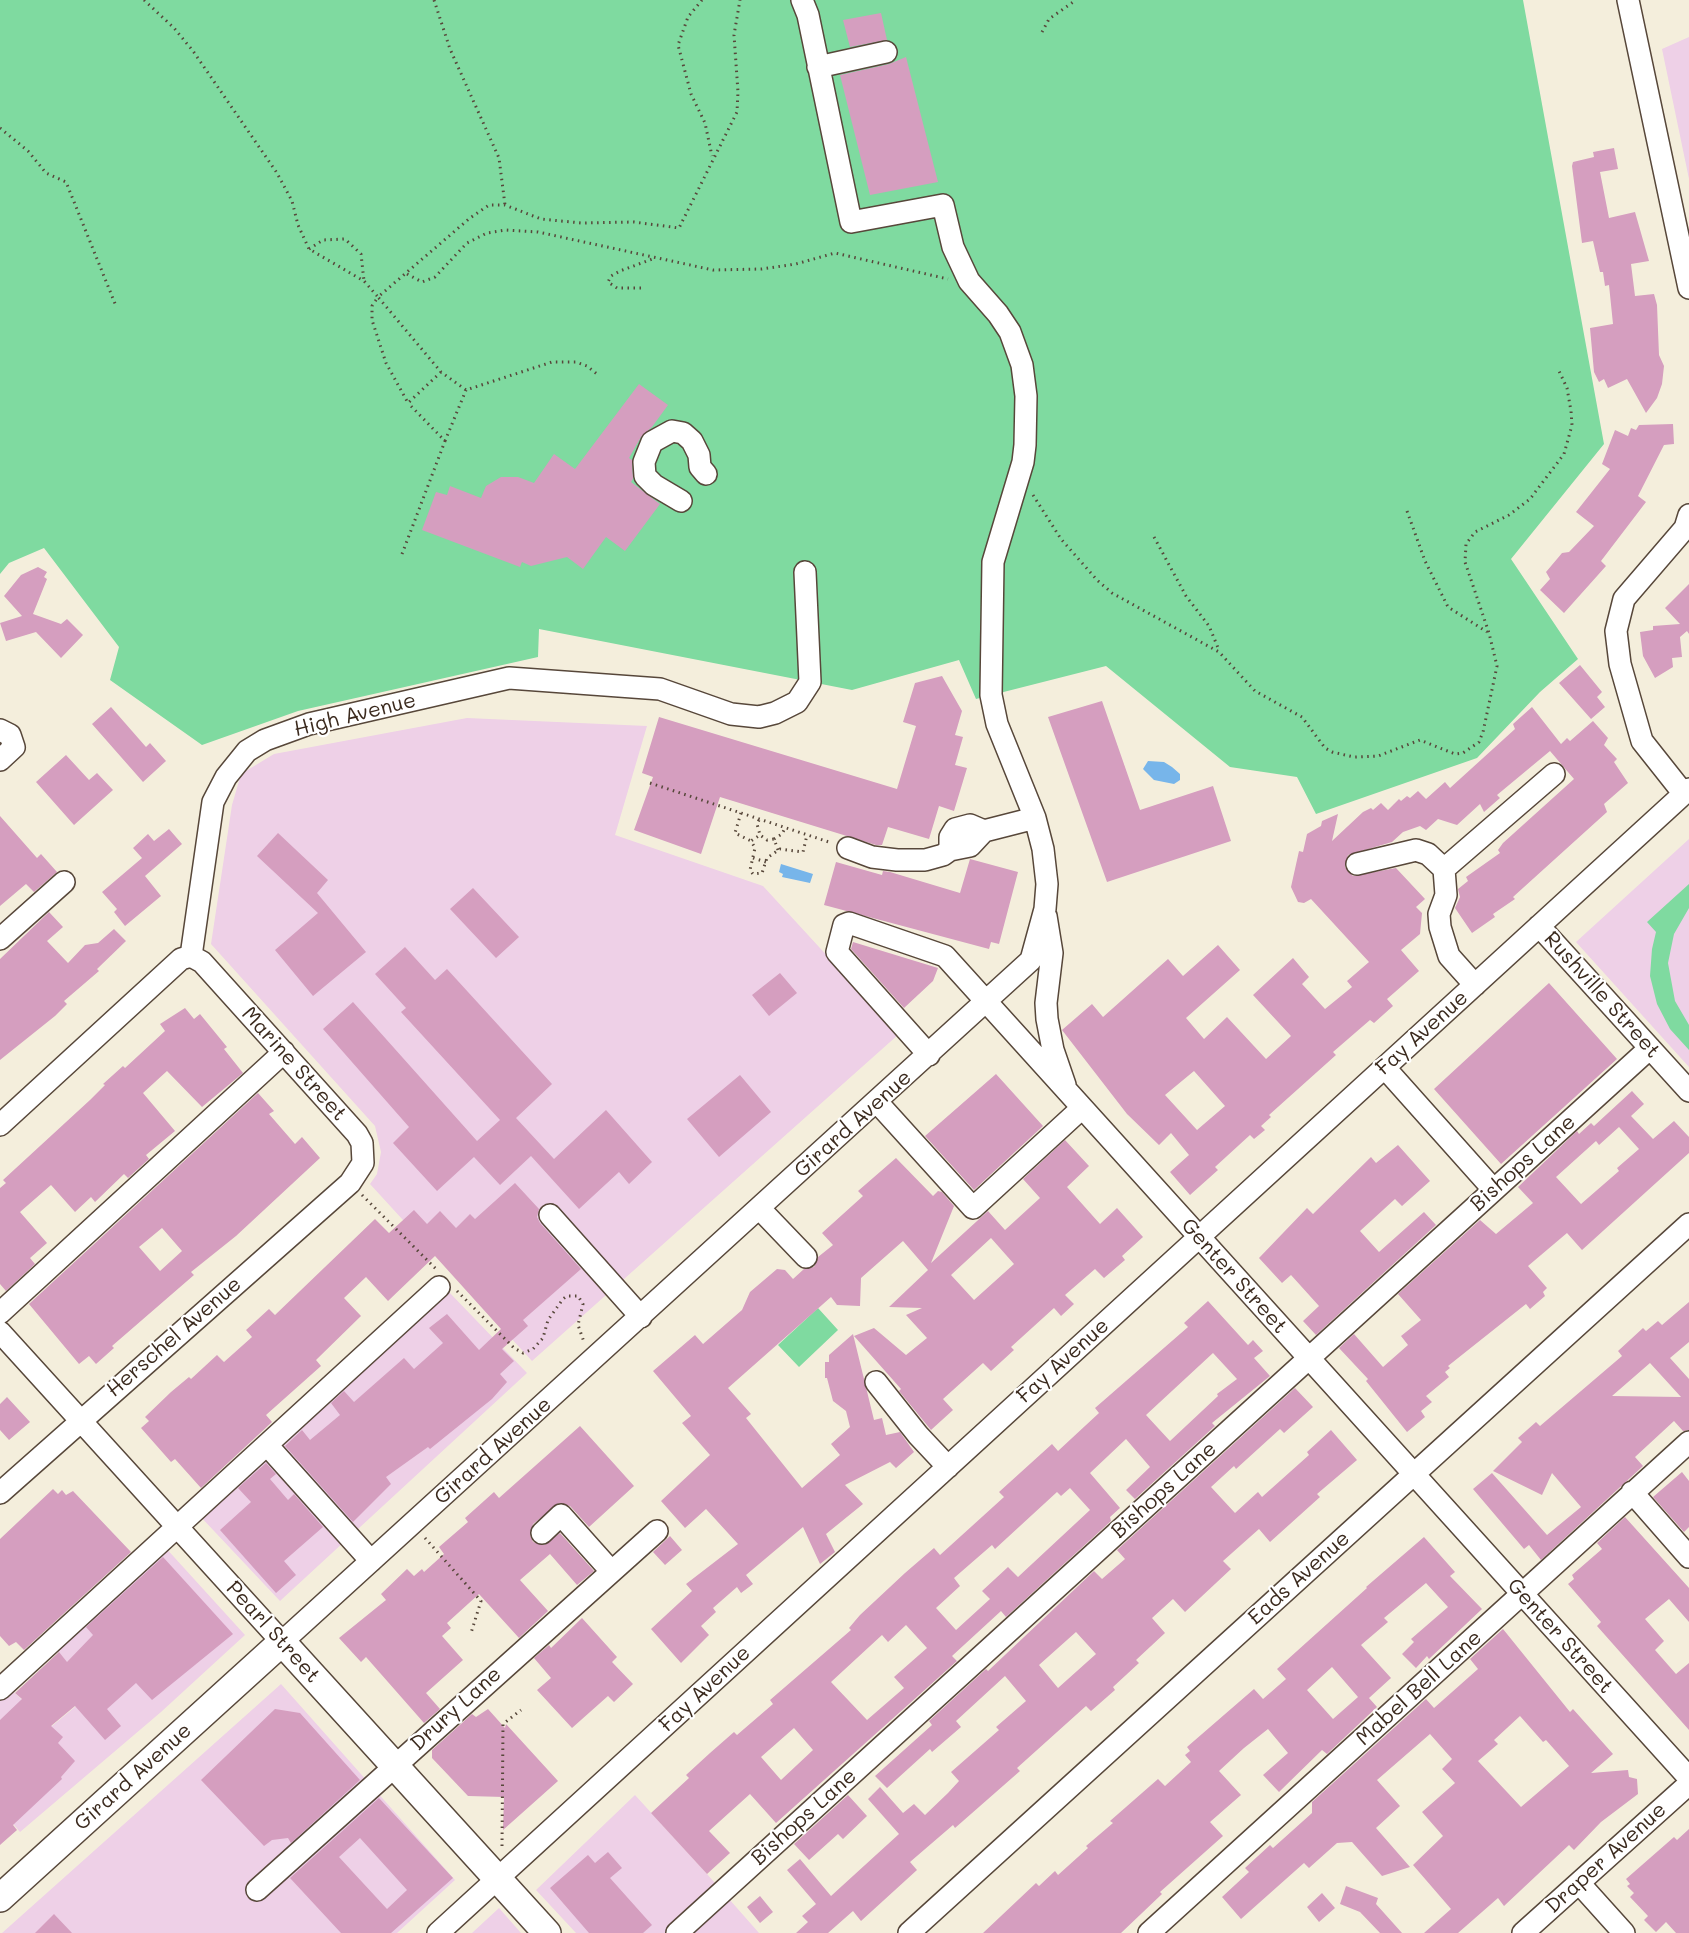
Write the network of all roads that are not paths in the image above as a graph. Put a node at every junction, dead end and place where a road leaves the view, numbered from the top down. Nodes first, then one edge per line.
1 (802, 0) edge
2 (1628, 0) edge
3 (886, 52) dead end
4 (818, 67) junction
5 (1689, 288) edge
6 (706, 474) dead end
7 (681, 501) dead end
8 (1689, 515) edge
9 (805, 572) dead end
10 (0, 730) edge
11 (0, 760) edge
12 (1554, 774) dead end
13 (1686, 792) edge
14 (1035, 818) junction
15 (848, 848) road end
16 (1357, 864) dead end
17 (1444, 870) junction
18 (64, 882) dead end
19 (1045, 909) junction
20 (1539, 926) junction
21 (0, 939) edge
22 (191, 956) junction
23 (1475, 985) junction
24 (986, 1003) junction
25 (1650, 1048) junction
26 (284, 1052) junction
27 (929, 1055) junction
28 (1385, 1068) junction
29 (1689, 1090) edge
30 (1075, 1101) junction
31 (877, 1102) junction
32 (0, 1125) edge
33 (350, 1183) joint
34 (1493, 1189) junction
35 (760, 1209) junction
36 (550, 1215) dead end
37 (1689, 1224) edge
38 (1199, 1238) junction
39 (806, 1257) dead end
40 (445, 1284) road end
41 (0, 1313) edge
42 (641, 1317) junction
43 (0, 1332) edge
44 (1309, 1359) junction
45 (876, 1382) dead end
46 (80, 1420) junction
47 (1689, 1442) edge
48 (267, 1445) junction
49 (948, 1467) junction
50 (1414, 1474) junction
51 (0, 1492) edge
52 (1632, 1492) junction
53 (178, 1527) junction
54 (657, 1531) dead end
55 (542, 1533) dead end
56 (1689, 1557) edge
57 (371, 1561) junction
58 (611, 1571) junction
59 (1522, 1594) junction
60 (282, 1642) junction
61 (0, 1689) edge
62 (393, 1766) junction
63 (1689, 1778) edge
64 (1689, 1784) edge
65 (497, 1879) junction
66 (1578, 1883) junction
67 (257, 1890) dead end
68 (0, 1898) edge
69 (438, 1933) edge
70 (547, 1933) edge
71 (677, 1933) edge
72 (909, 1933) edge
73 (1149, 1933) edge
74 (1523, 1933) edge
75 (1624, 1933) edge

1 - 4 street
2 - 5 street
3 - 4 street
4 - 14 street
6 - 7 street
8 - 13 street
9 - 22 street, High Avenue
10 - 11 street
12 - 17 street
13 - 20 street, Fay Avenue
14 - 15 street
14 - 19 street
16 - 17 street
17 - 23 street
18 - 21 street
19 - 24 street
19 - 30 street
20 - 23 street, Fay Avenue
20 - 25 street, Rushville Street
22 - 26 street, Marine Street
22 - 32 street
23 - 28 street, Fay Avenue
24 - 27 street, Girard Avenue
24 - 27 street, Genter Street
24 - 30 street, Genter Street
25 - 29 street, Rushville Street
25 - 34 street, Bishops Lane
26 - 33 street, Marine Street
26 - 41 street
27 - 31 street, Girard Avenue
28 - 34 street
28 - 38 street, Fay Avenue
30 - 31 street
30 - 38 street, Genter Street
31 - 35 street, Girard Avenue
33 - 46 street, Herschel Avenue
34 - 44 street, Bishops Lane
35 - 39 street
35 - 42 street, Girard Avenue
36 - 42 street
37 - 50 street, Eads Avenue
38 - 44 street, Genter Street
38 - 49 street, Fay Avenue
40 - 48 street
42 - 57 street, Girard Avenue
43 - 46 street, Pearl Street
44 - 50 street, Genter Street
44 - 71 street, Bishops Lane
45 - 49 street
46 - 51 street, Herschel Avenue
46 - 53 street, Pearl Street
47 - 52 street, Mabel Bell Lane
48 - 53 street
48 - 57 street
49 - 65 street, Fay Avenue
50 - 59 street, Genter Street
50 - 72 street, Eads Avenue
52 - 56 street
52 - 59 street, Mabel Bell Lane
53 - 60 street, Pearl Street
53 - 61 street
54 - 58 street, Drury Lane
55 - 58 street
57 - 60 street, Girard Avenue
58 - 62 street, Drury Lane
59 - 63 street, Genter Street
59 - 73 street, Mabel Bell Lane
60 - 62 main road, Pearl Street
60 - 68 main road, Girard Avenue
62 - 65 main road, Pearl Street
62 - 67 street, Drury Lane
64 - 66 street, Draper Avenue
65 - 69 street, Fay Avenue
65 - 70 main road, Pearl Street
66 - 74 street, Draper Avenue
66 - 75 street

